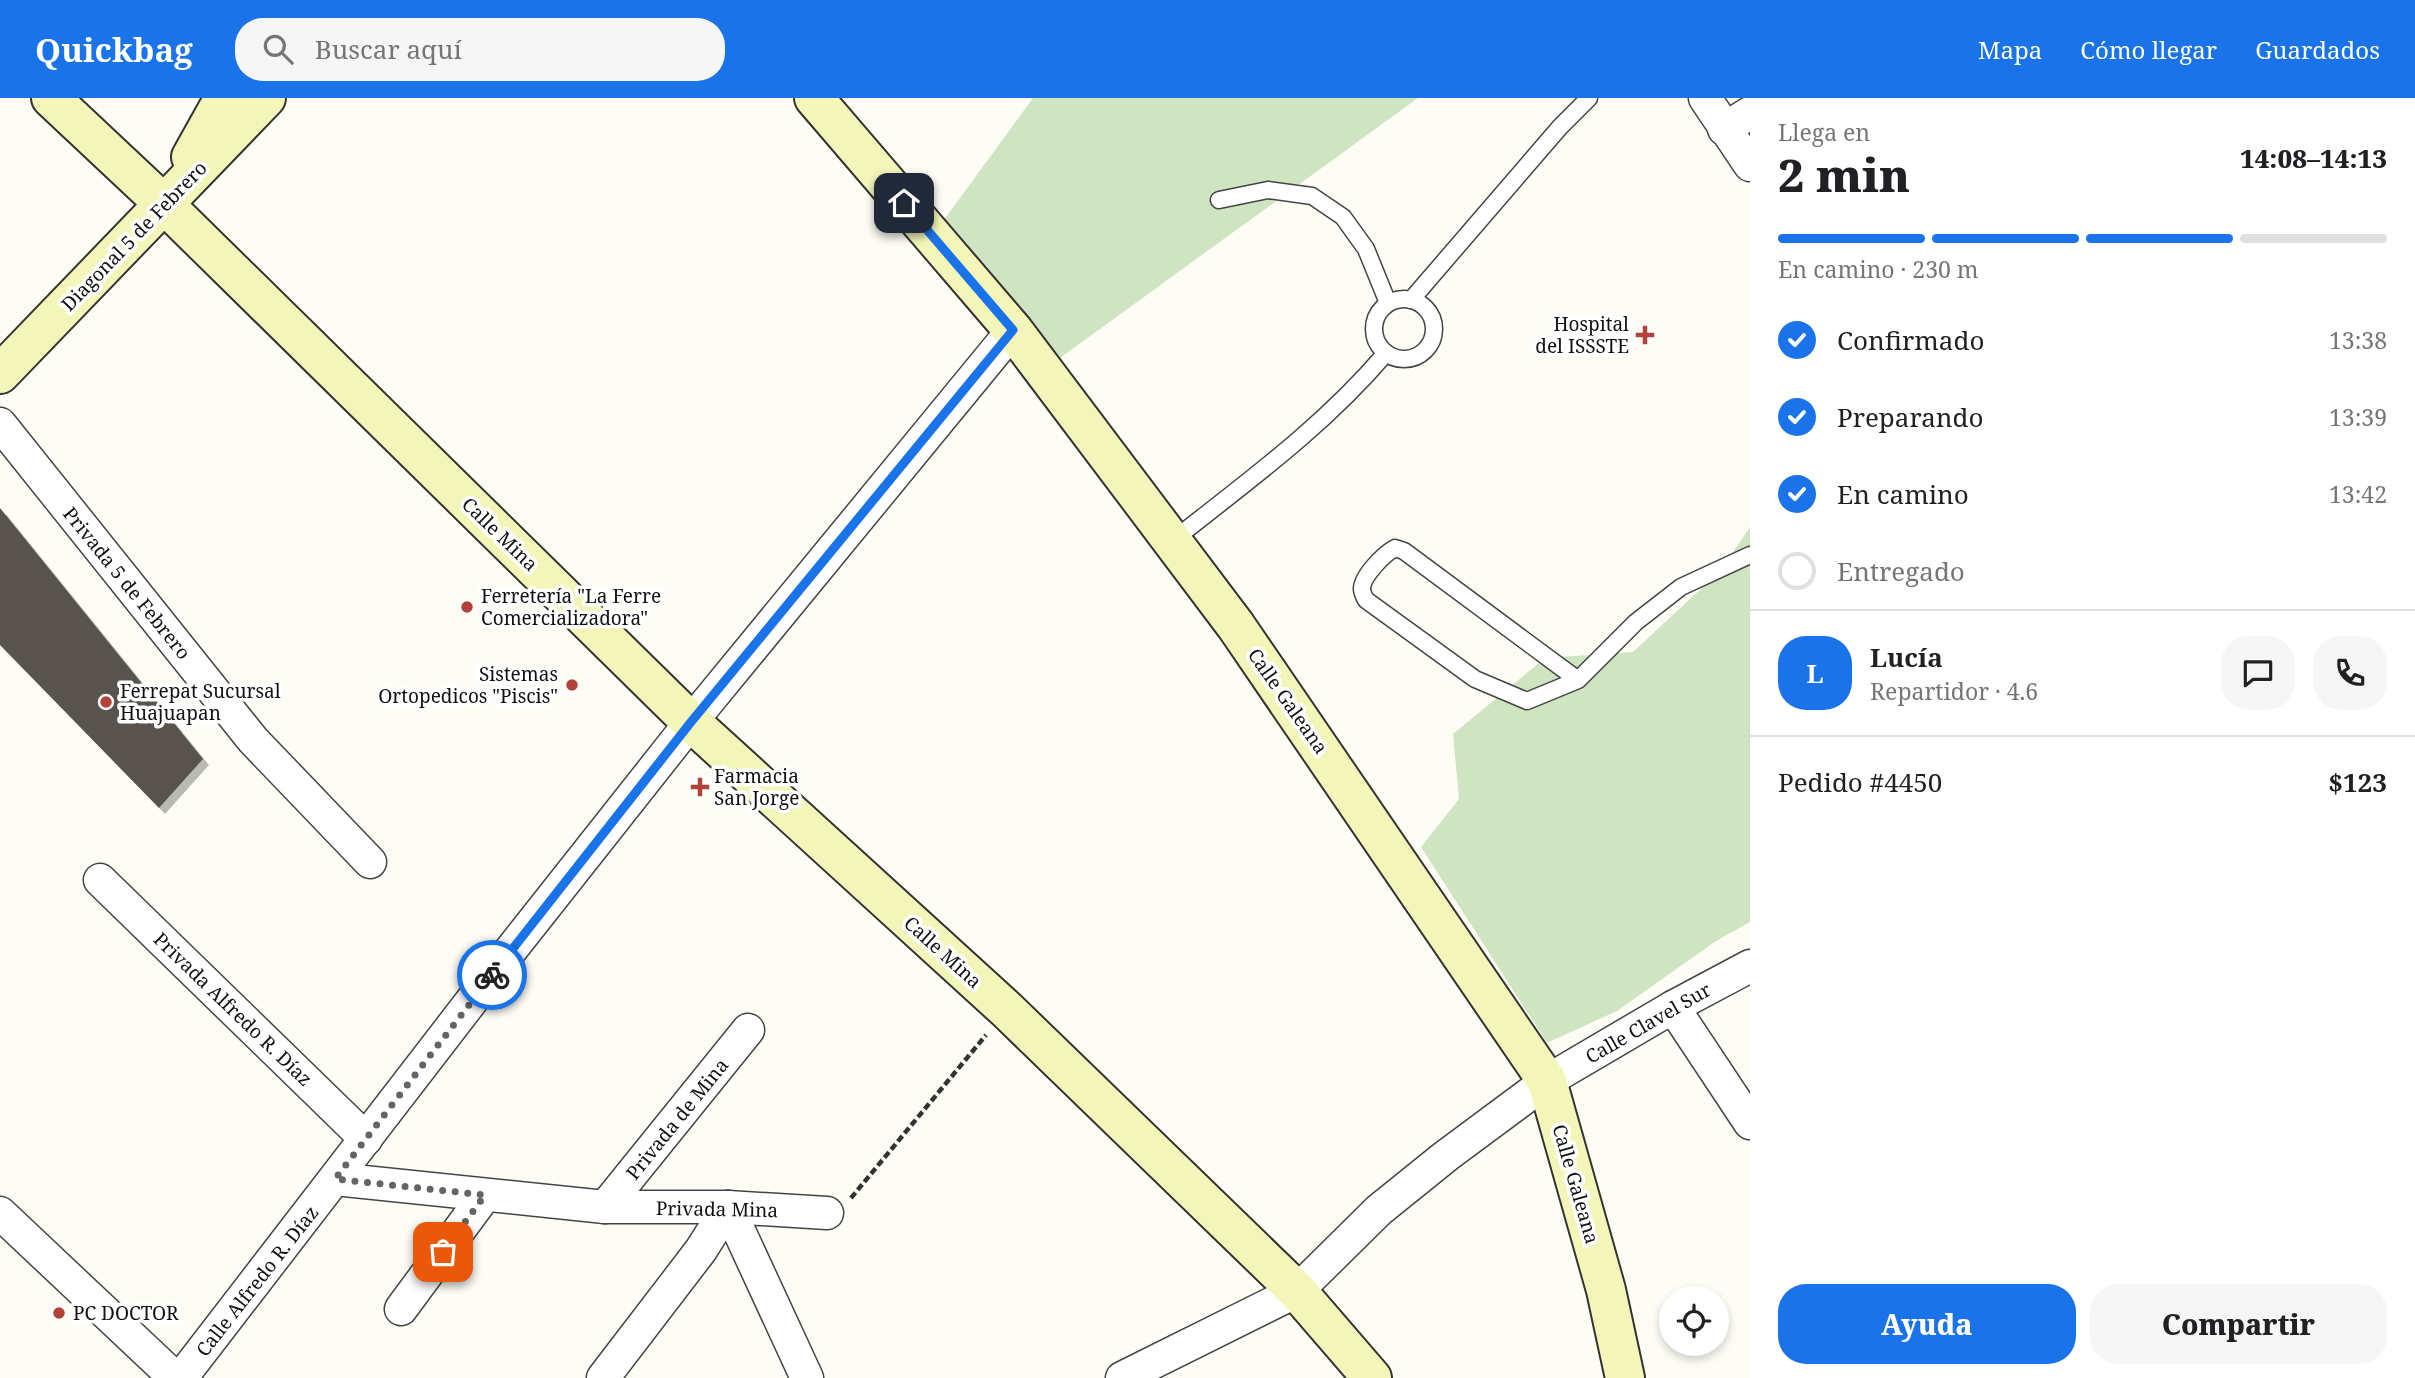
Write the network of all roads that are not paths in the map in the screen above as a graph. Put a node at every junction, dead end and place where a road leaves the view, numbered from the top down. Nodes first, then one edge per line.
1 (51, 98) edge
2 (224, 98) edge
3 (267, 98) edge
4 (814, 98) edge
5 (1589, 98) edge
6 (1704, 98) edge
7 (1750, 113) edge
8 (1724, 129) junction
9 (1750, 165) edge
10 (1219, 200) dead end
11 (165, 205) junction
12 (1411, 299) junction
13 (1388, 303) junction
14 (1013, 330) junction
15 (1386, 353) junction
16 (0, 374) edge
17 (0, 424) edge
18 (1172, 541) junction
19 (1750, 555) edge
20 (1578, 680) junction
21 (691, 722) junction
22 (370, 862) dead end
23 (100, 880) dead end
24 (1750, 967) edge
25 (1673, 1007) junction
26 (748, 1030) dead end
27 (1547, 1081) junction
28 (1750, 1123) edge
29 (366, 1139) junction
30 (335, 1179) junction
31 (485, 1195) junction
32 (605, 1207) junction
33 (728, 1207) junction
34 (827, 1213) road end
35 (4, 1226) edge
36 (1297, 1291) junction
37 (401, 1308) dead end
38 (176, 1378) edge
39 (181, 1378) edge
40 (603, 1378) edge
41 (807, 1378) edge
42 (1122, 1378) edge
43 (1372, 1378) edge
44 (1625, 1378) edge

1 - 11 main road, Calle Mina
2 - 11 main road
3 - 11 main road, Diagonal 5 de Febrero
4 - 14 main road, Calle Galeana
5 - 12 lane
6 - 8 street
7 - 8 street
8 - 9 street
10 - 13 lane
11 - 16 main road, Diagonal 5 de Febrero
11 - 21 main road, Calle Mina
12 - 13 lane
12 - 15 lane
13 - 15 lane
14 - 18 main road, Calle Galeana
14 - 21 street, Calle Alfredo R. Díaz
15 - 18 lane
17 - 22 street, Privada 5 de Febrero
18 - 27 main road, Calle Galeana
19 - 20 lane
20 - 20 lane
21 - 29 street, Calle Alfredo R. Díaz
21 - 36 main road, Calle Mina
23 - 29 street, Privada Alfredo R. Díaz
24 - 25 street, Calle Clavel Sur
25 - 27 street, Calle Clavel Sur
25 - 28 street
26 - 32 street, Privada de Mina
27 - 36 street, Calle Clavel Sur
27 - 44 main road, Calle Galeana
29 - 30 street, Calle Alfredo R. Díaz
30 - 31 street, Privada Mina
30 - 39 street, Calle Alfredo R. Díaz
31 - 32 street, Privada Mina
31 - 37 street
32 - 33 street, Privada Mina
33 - 34 street, Privada Mina
33 - 40 street
33 - 41 street
35 - 38 street
36 - 42 street, Calle Clavel Sur
36 - 43 main road, Calle Mina

